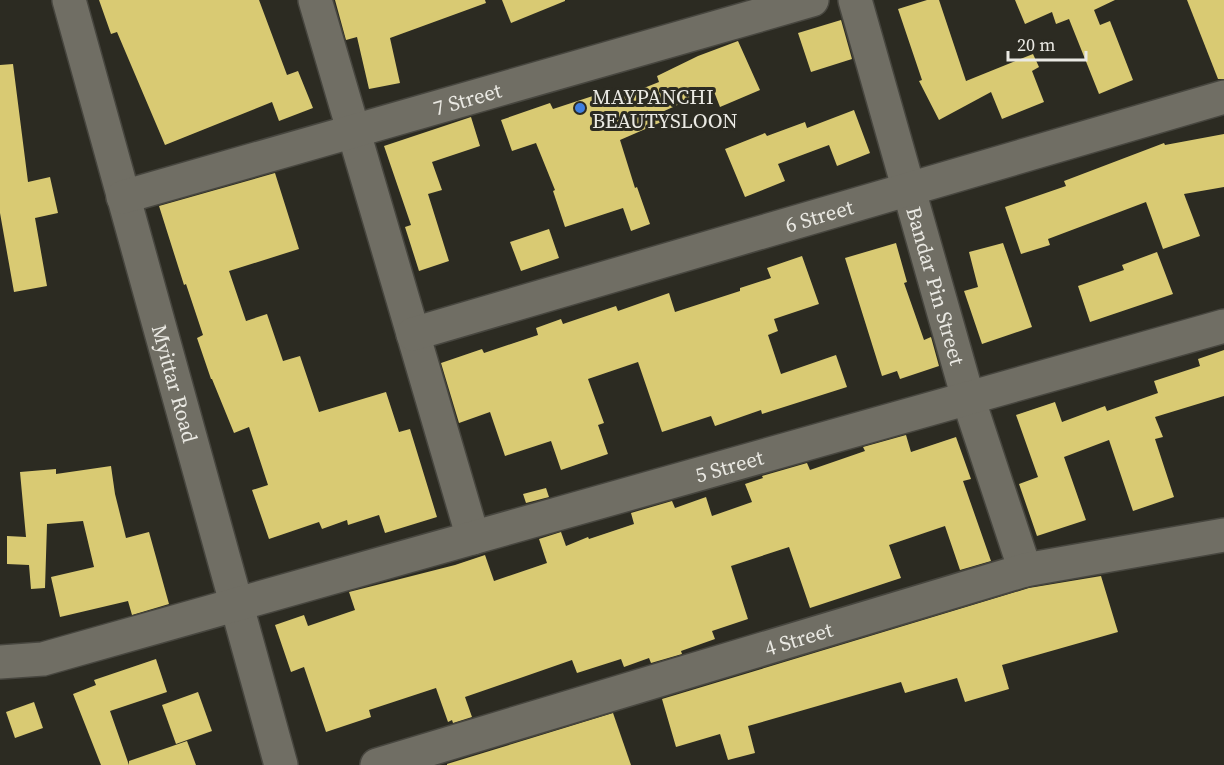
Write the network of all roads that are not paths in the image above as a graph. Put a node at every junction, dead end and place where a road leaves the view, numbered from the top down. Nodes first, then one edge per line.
1 (69, 0) edge
2 (315, 0) edge
3 (812, 0) edge
4 (855, 0) edge
5 (1224, 97) edge
6 (354, 131) junction
7 (909, 188) junction
8 (123, 197) junction
9 (1224, 326) edge
10 (413, 334) junction
11 (968, 398) junction
12 (1224, 535) edge
13 (473, 538) junction
14 (1025, 570) junction
15 (236, 605) junction
16 (0, 662) edge
17 (281, 765) edge
18 (377, 765) edge

1 - 8 street, Myittar Road
2 - 6 street
3 - 6 street, 7 Street
4 - 7 street, Bandar Pin Street
5 - 7 street, 6 Street
6 - 8 street, 7 Street
6 - 10 street
7 - 10 street, 6 Street
7 - 11 street, Bandar Pin Street
8 - 15 street, Myittar Road
9 - 11 street, 5 Street
10 - 13 street
11 - 13 street, 5 Street
11 - 14 street, Bandar Pin Street
12 - 14 street, 4 Street
13 - 15 street, 5 Street
14 - 18 street, 4 Street
15 - 16 street, 5 Street
15 - 17 street, Myittar Road

